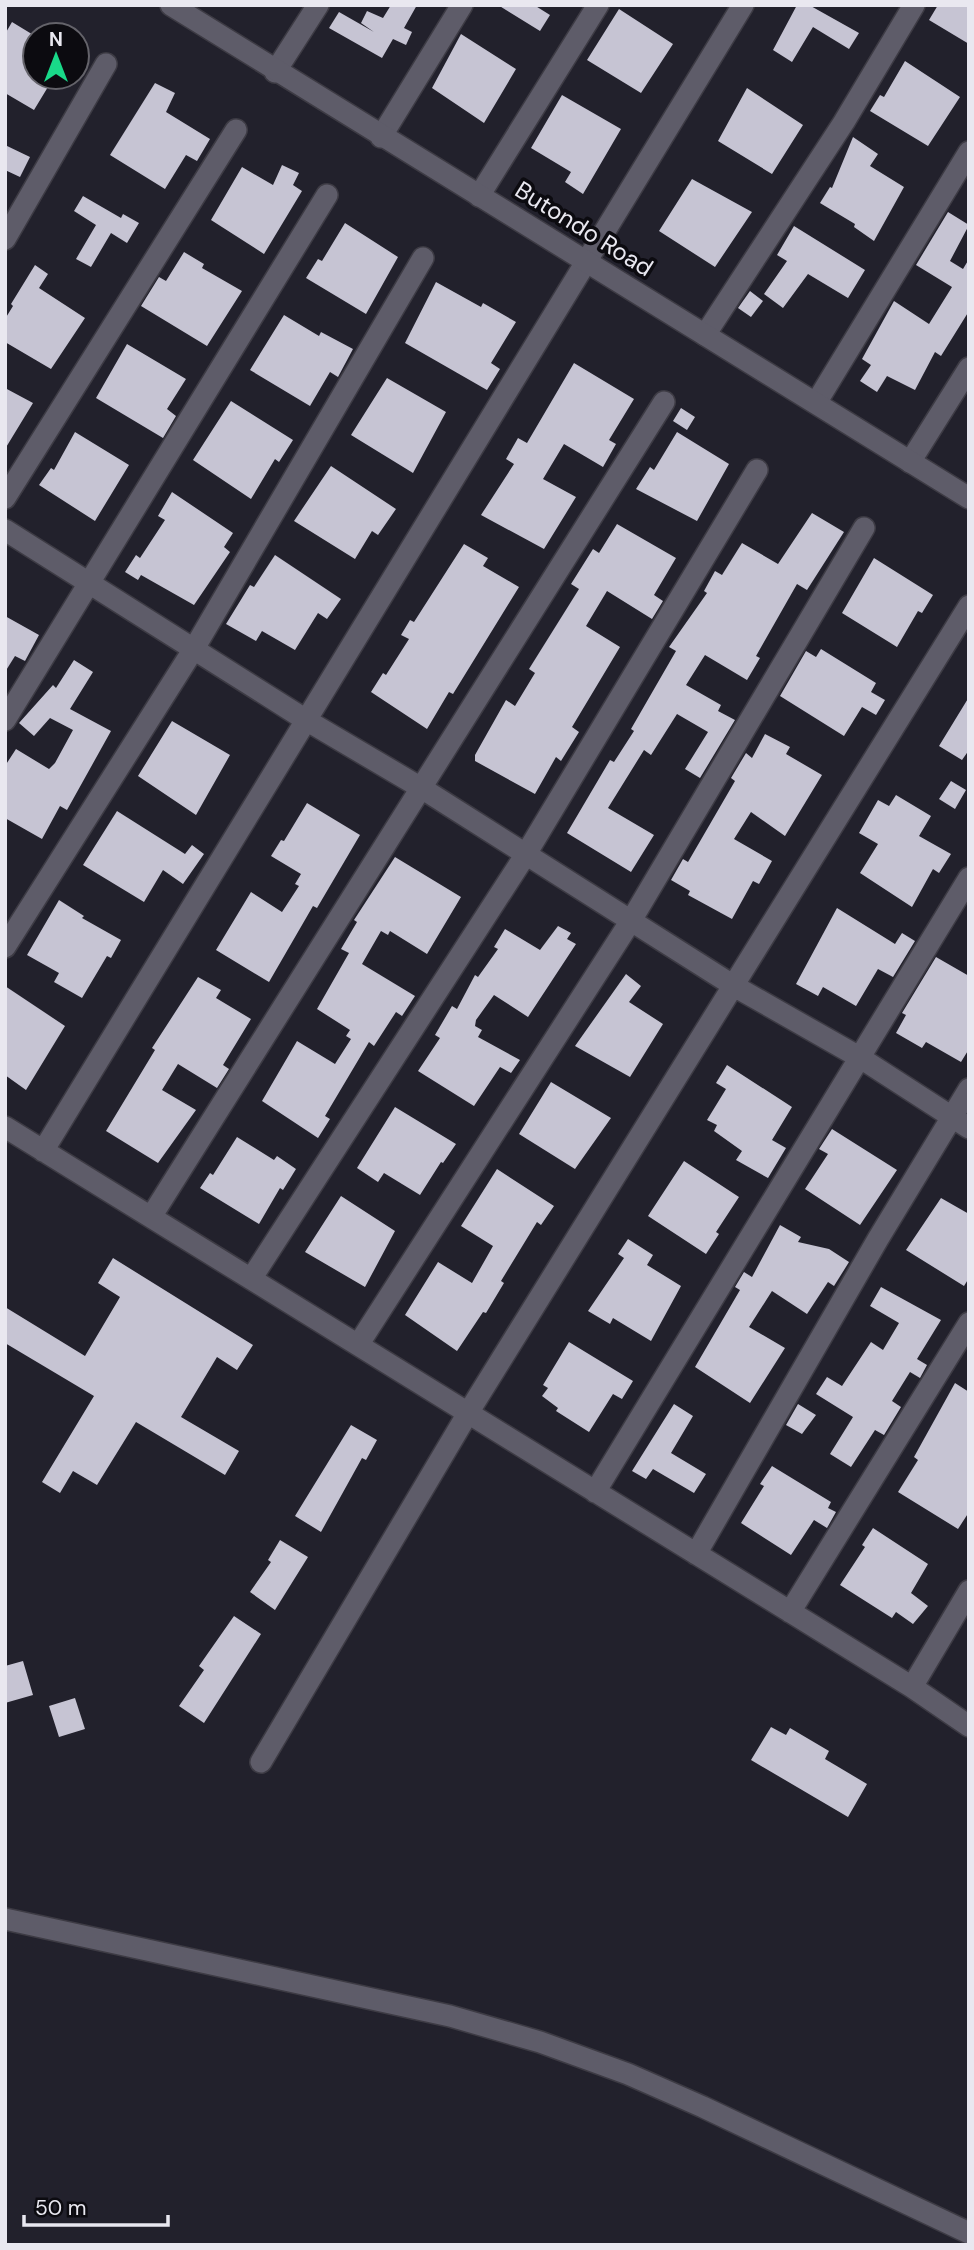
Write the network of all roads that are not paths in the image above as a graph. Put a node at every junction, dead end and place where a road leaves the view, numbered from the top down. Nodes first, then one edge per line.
1 (171, 5) edge
2 (318, 5) edge
3 (461, 5) edge
4 (598, 5) edge
5 (743, 5) edge
6 (914, 5) edge
7 (106, 64) dead end
8 (275, 72) junction
9 (236, 130) dead end
10 (381, 137) junction
11 (969, 152) edge
12 (327, 195) dead end
13 (479, 196) junction
14 (5, 239) edge
15 (423, 258) dead end
16 (587, 261) junction
17 (705, 335) junction
18 (969, 368) edge
19 (664, 401) dead end
20 (816, 403) junction
21 (910, 463) junction
22 (757, 470) dead end
23 (5, 498) edge
24 (969, 498) edge
25 (864, 528) dead end
26 (5, 530) edge
27 (90, 582) junction
28 (969, 606) edge
29 (194, 647) junction
30 (5, 720) edge
31 (306, 720) junction
32 (423, 789) junction
33 (526, 853) junction
34 (969, 878) edge
35 (632, 919) junction
36 (5, 947) edge
37 (734, 986) junction
38 (859, 1057) junction
39 (969, 1088) edge
40 (950, 1117) junction
41 (5, 1127) edge
42 (969, 1128) edge
43 (43, 1151) junction
44 (151, 1217) junction
45 (251, 1279) junction
46 (969, 1323) edge
47 (358, 1345) junction
48 (468, 1413) junction
49 (595, 1492) junction
50 (696, 1554) junction
51 (969, 1591) edge
52 (790, 1612) junction
53 (912, 1687) junction
54 (969, 1726) edge
55 (261, 1762) dead end
56 (5, 1919) edge
57 (969, 2233) edge

1 - 8 street, Butondo Road
2 - 8 street
3 - 10 street
4 - 13 street
5 - 16 street
6 - 17 street
7 - 14 street
8 - 10 street, Butondo Road
9 - 23 street
10 - 13 street, Butondo Road
11 - 20 street
12 - 27 street
13 - 16 street, Butondo Road
15 - 29 street
16 - 17 street, Butondo Road
16 - 31 street
17 - 20 street, Butondo Road
18 - 21 street
19 - 32 street
20 - 21 street, Butondo Road
21 - 24 street, Butondo Road
22 - 33 street
25 - 35 street
26 - 27 street
27 - 29 street
27 - 30 street
28 - 37 street
29 - 31 street
29 - 36 street
31 - 32 street
31 - 43 street
32 - 33 street
32 - 44 street
33 - 35 street
33 - 45 street
34 - 38 street
35 - 37 street
35 - 47 street
37 - 38 street
37 - 48 street
38 - 40 street
38 - 49 street
39 - 40 street
40 - 42 street
40 - 50 street
41 - 43 street
43 - 44 street
44 - 45 street
45 - 47 street
46 - 52 street
47 - 48 street
48 - 49 street
48 - 55 street
49 - 50 street
50 - 52 street
51 - 53 street
52 - 53 street
53 - 54 street
56 - 57 street

